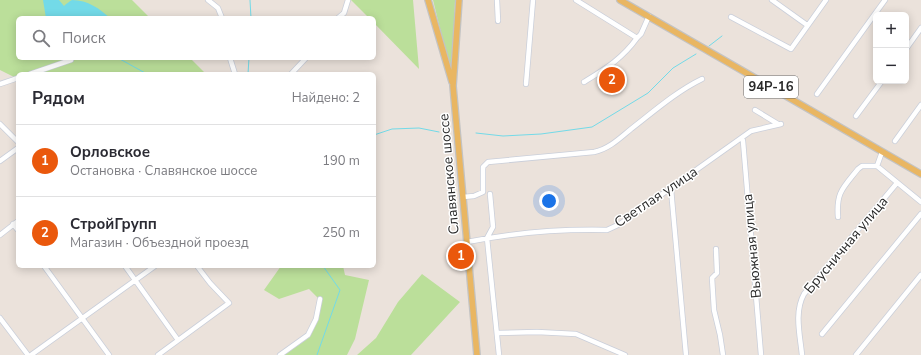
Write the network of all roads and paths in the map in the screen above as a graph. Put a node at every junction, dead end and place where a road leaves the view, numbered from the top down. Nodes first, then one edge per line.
1 (208, 0) edge
2 (348, 0) edge
3 (428, 0) edge
4 (460, 0) edge
5 (497, 0) edge
6 (533, 0) edge
7 (576, 0) edge
8 (620, 0) edge
9 (772, 0) edge
10 (826, 0) edge
11 (885, 0) edge
12 (221, 16) edge
13 (340, 16) edge
14 (649, 16) junction
15 (731, 17) dead end
16 (498, 21) dead end
17 (807, 25) junction
18 (921, 28) edge
19 (637, 38) junction
20 (907, 48) edge
21 (71, 60) dead end
22 (231, 60) edge
23 (304, 60) edge
24 (36, 72) edge
25 (234, 72) edge
26 (293, 72) edge
27 (16, 79) edge
28 (702, 79) dead end
29 (584, 82) dead end
30 (0, 84) edge
31 (526, 84) dead end
32 (880, 84) edge
33 (453, 86) junction
34 (817, 94) dead end
35 (921, 105) edge
36 (755, 110) dead end
37 (856, 116) dead end
38 (0, 124) edge
39 (742, 138) junction
40 (16, 140) edge
41 (895, 141) dead end
42 (16, 149) edge
43 (882, 152) junction
44 (0, 161) edge
45 (878, 166) junction
46 (921, 174) edge
47 (897, 182) junction
48 (671, 189) junction
49 (490, 194) dead end
50 (463, 197) junction
51 (921, 202) edge
52 (921, 214) edge
53 (838, 217) dead end
54 (14, 224) joint
55 (16, 227) edge
56 (0, 235) edge
57 (487, 238) junction
58 (467, 242) junction
59 (716, 249) dead end
60 (45, 268) edge
61 (126, 268) edge
62 (152, 268) edge
63 (199, 268) edge
64 (921, 276) edge
65 (135, 280) junction
66 (320, 299) dead end
67 (0, 318) edge
68 (82, 318) junction
69 (496, 333) junction
70 (822, 334) dead end
71 (178, 340) junction
72 (29, 355) edge
73 (109, 355) edge
74 (158, 355) edge
75 (280, 355) edge
76 (477, 355) edge
77 (499, 355) edge
78 (625, 355) edge
79 (686, 355) edge
80 (723, 355) edge
81 (761, 355) edge
82 (802, 355) edge
83 (856, 355) edge

1 - 12 street
2 - 13 street
3 - 33 main road, Славянское шоссе
4 - 33 main road, Славянское шоссе
5 - 16 street
6 - 31 street
7 - 19 street
8 - 14 main road, 94Р-16
9 - 17 street
10 - 17 street
11 - 34 street
14 - 19 street
14 - 43 main road, 94Р-16
15 - 17 street
18 - 20 street
19 - 29 street
21 - 24 street
22 - 25 street
23 - 26 street
27 - 30 street
28 - 50 street
32 - 37 street
33 - 50 main road, Славянское шоссе
35 - 41 street
36 - 39 street, Светлая улица
38 - 40 street
39 - 48 street, Светлая улица
39 - 81 street, Вьюжная улица
42 - 44 street
43 - 45 street
43 - 46 main road, 94Р-16
45 - 47 street
45 - 53 street
47 - 51 street
47 - 82 street, Брусничная улица
48 - 57 street, Светлая улица
48 - 79 street
49 - 57 street
50 - 58 main road, Славянское шоссе
52 - 70 street
54 - 55 street
54 - 56 street
57 - 58 street, Светлая улица
57 - 69 street
58 - 76 main road, Славянское шоссе
59 - 80 street
60 - 68 street
61 - 65 street
62 - 65 street
63 - 71 street
64 - 83 street
65 - 68 street
65 - 71 street
66 - 75 street
67 - 72 street
68 - 72 street
68 - 73 street
69 - 77 street
69 - 78 street
71 - 74 street

